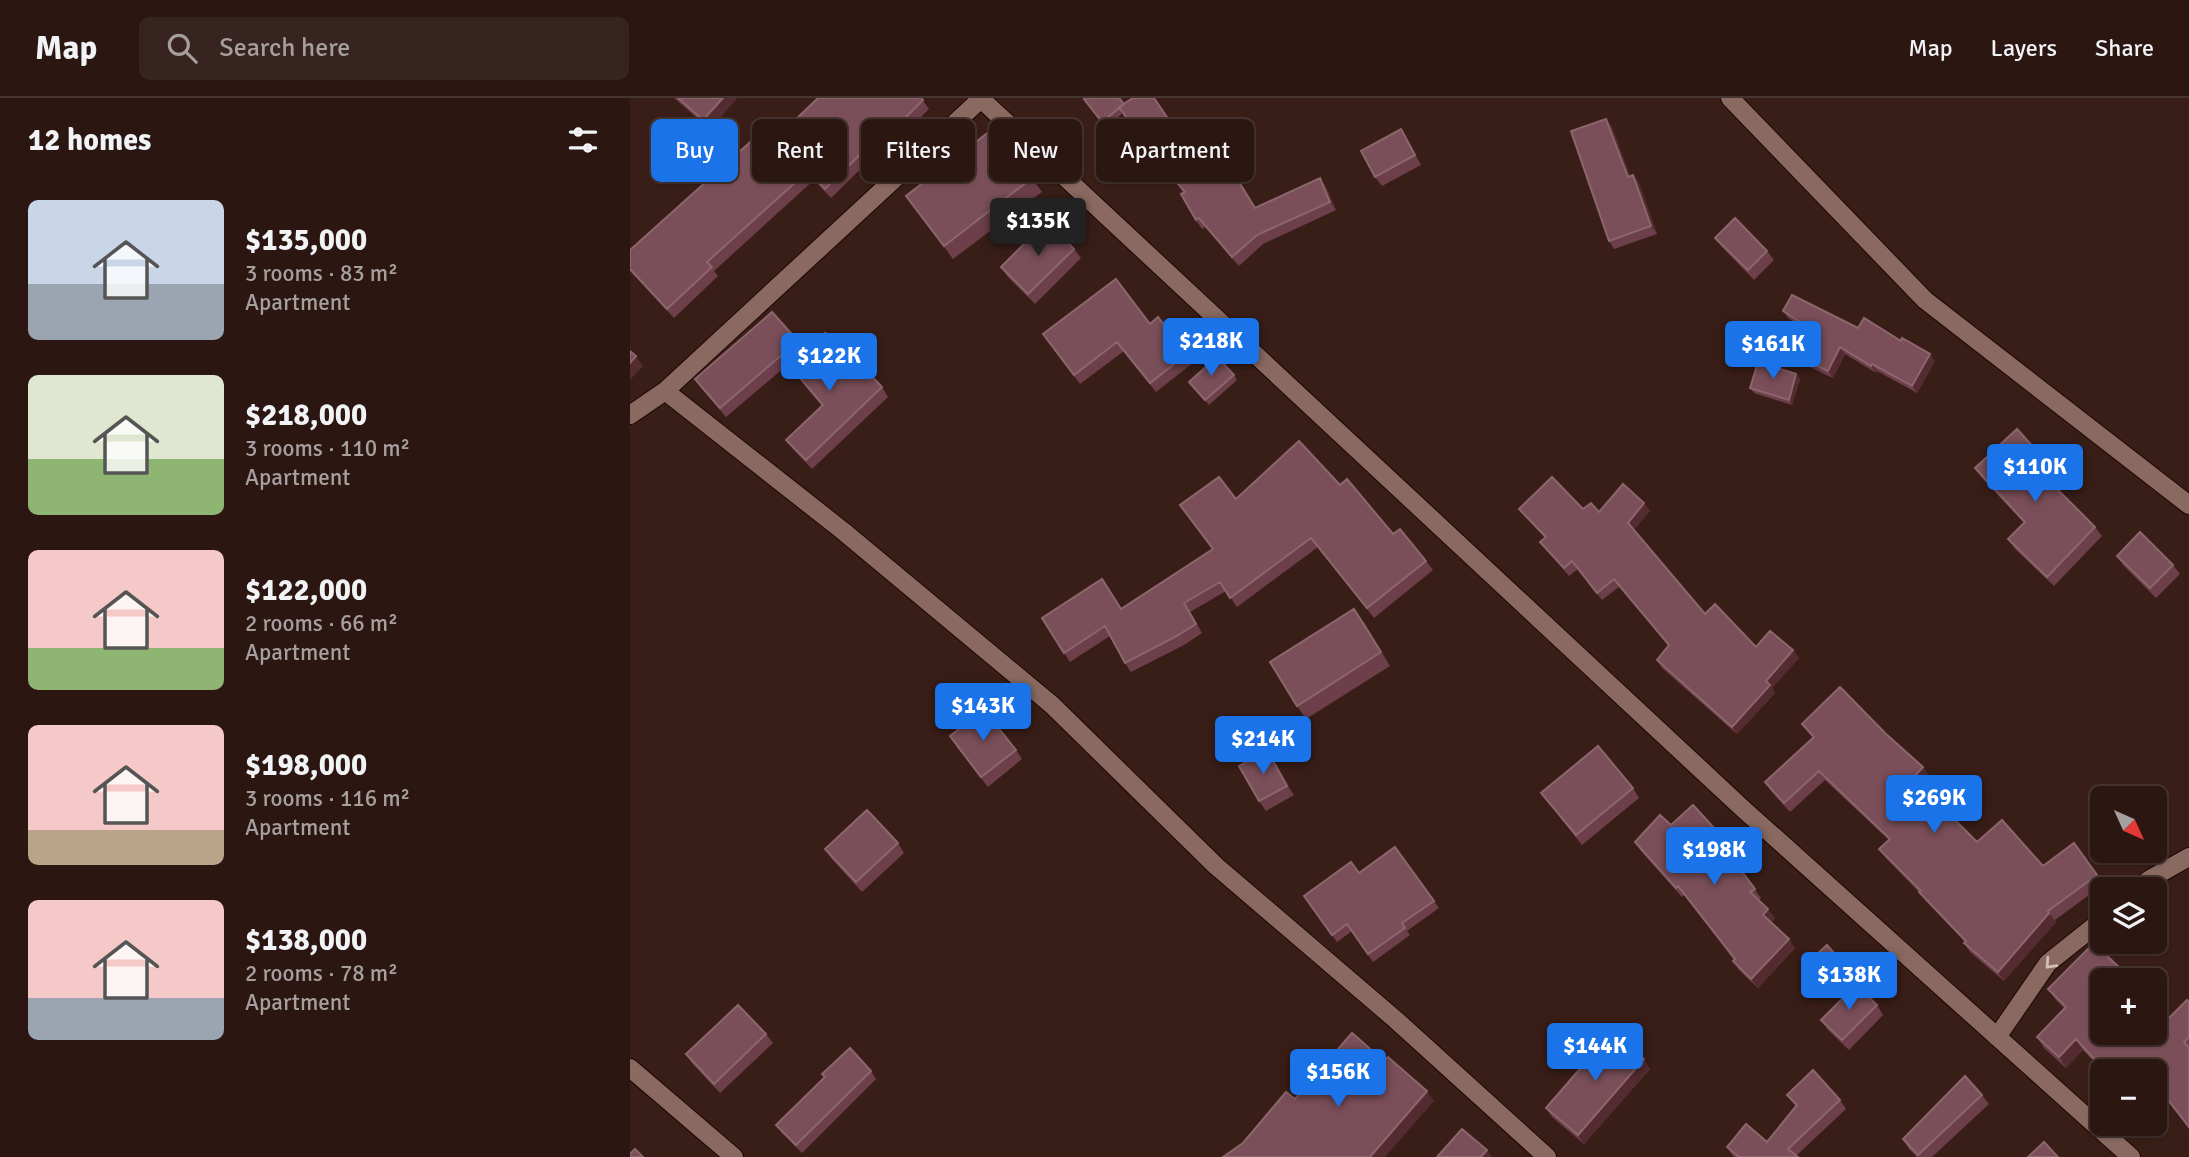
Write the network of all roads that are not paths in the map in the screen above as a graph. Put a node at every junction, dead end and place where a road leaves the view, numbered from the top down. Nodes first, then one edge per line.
1 (981, 98) edge
2 (1730, 98) edge
3 (665, 391) junction
4 (630, 415) edge
5 (2189, 505) edge
6 (2189, 857) edge
7 (2152, 877) edge
8 (2090, 930) edge
9 (1997, 1037) junction
10 (630, 1068) edge
11 (734, 1157) edge
12 (1547, 1157) edge
13 (2131, 1157) edge

1 - 3 street
1 - 9 street
2 - 5 street
3 - 4 street
3 - 12 street
6 - 7 street
8 -> 9 street
9 - 13 street
10 - 11 street

